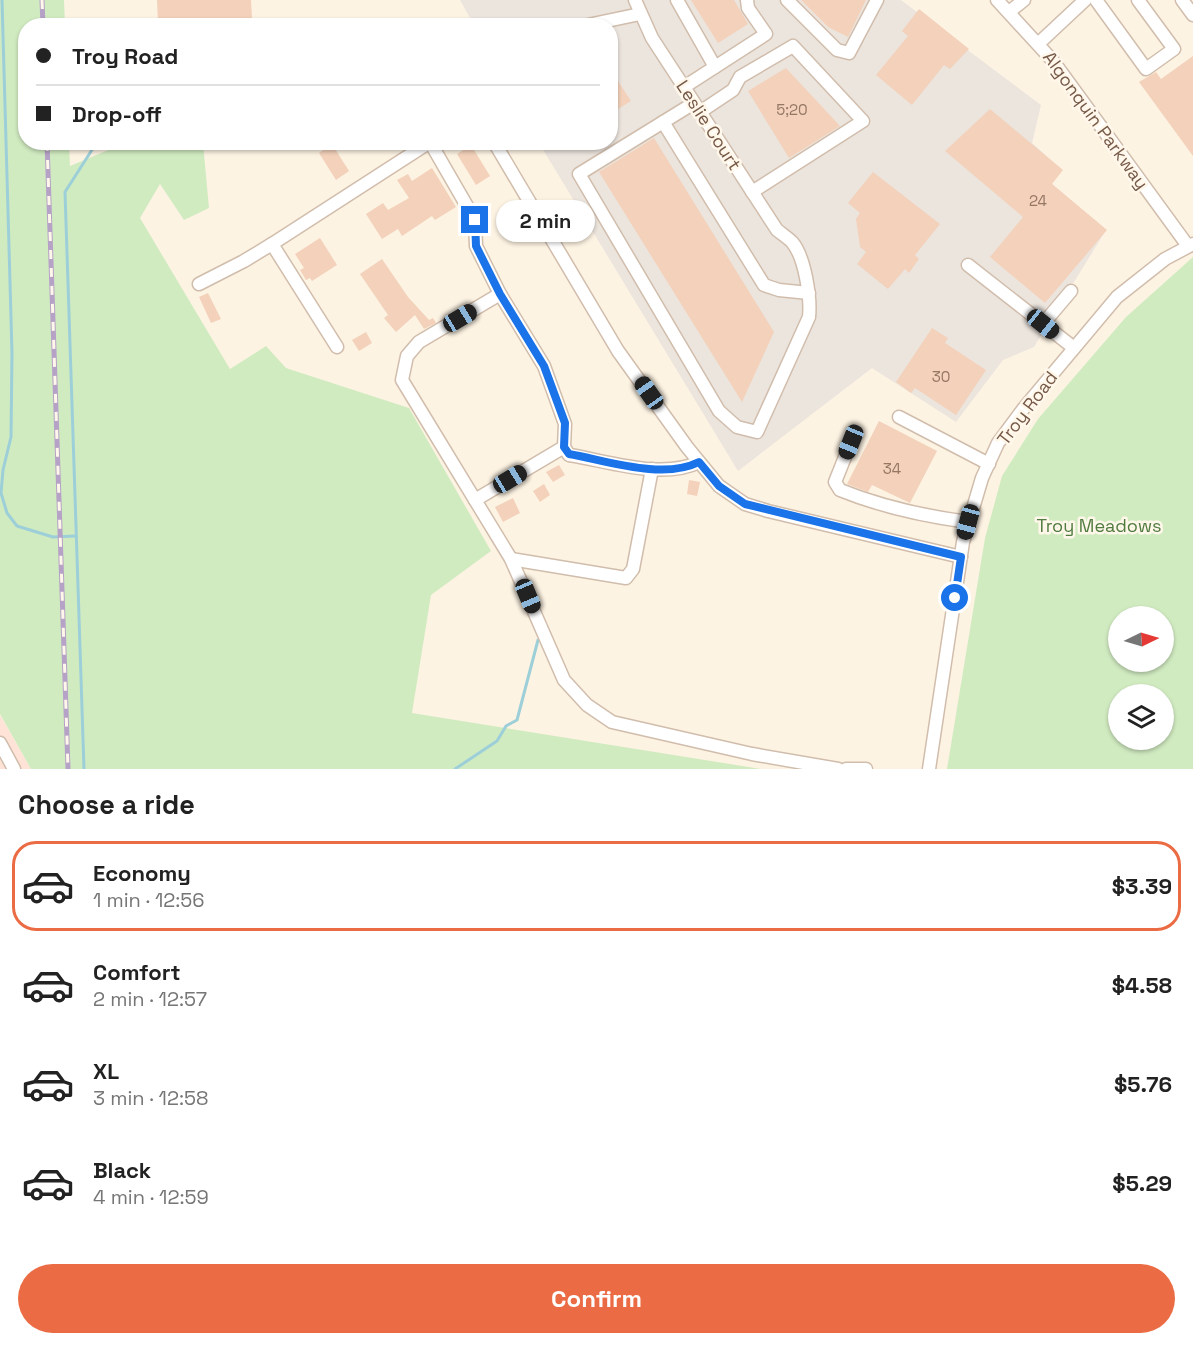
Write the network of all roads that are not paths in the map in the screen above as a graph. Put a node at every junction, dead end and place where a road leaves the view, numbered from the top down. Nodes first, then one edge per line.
1 (635, 0) edge
2 (677, 0) edge
3 (747, 0) edge
4 (788, 0) edge
5 (877, 0) edge
6 (997, 0) edge
7 (1024, 0) edge
8 (1085, 0) edge
9 (1096, 0) edge
10 (1138, 0) edge
11 (1182, 0) edge
12 (1009, 12) junction
13 (640, 14) junction
14 (1193, 15) edge
15 (618, 19) edge
16 (1039, 44) junction
17 (715, 67) junction
18 (684, 87) junction
19 (697, 107) junction
20 (663, 122) junction
21 (418, 150) edge
22 (435, 150) edge
23 (499, 150) edge
24 (618, 150) edge
25 (618, 150) edge
26 (752, 192) junction
27 (272, 244) junction
28 (1190, 245) edge
29 (968, 265) dead end
30 (199, 284) dead end
31 (1071, 291) dead end
32 (809, 293) junction
33 (500, 294) junction
34 (1043, 324) junction
35 (337, 347) dead end
36 (1074, 348) junction
37 (899, 417) dead end
38 (851, 442) dead end
39 (564, 447) junction
40 (699, 462) junction
41 (989, 464) junction
42 (652, 469) junction
43 (475, 500) junction
44 (968, 522) junction
45 (961, 557) junction
46 (511, 559) junction
47 (0, 743) edge
48 (14, 769) edge
49 (838, 769) edge
50 (846, 769) edge
51 (866, 769) edge
52 (929, 769) edge

1 - 13 street, Leslie Court
2 - 17 street
3 - 17 street
4 - 5 street
6 - 12 street, Algonquin Parkway
7 - 12 street
8 - 16 street
9 - 10 street
11 - 14 street
12 - 16 street, Algonquin Parkway
13 - 15 street
13 - 18 street, Leslie Court
16 - 28 street, Algonquin Parkway
17 - 18 street
18 - 19 street, Leslie Court
19 - 20 street
19 - 26 street, Leslie Court
19 - 26 street
20 - 25 street
20 - 32 street
21 - 27 street
22 - 33 street
23 - 40 street
24 - 32 street
26 - 32 street, Leslie Court
27 - 30 street
27 - 35 street
28 - 36 street, Troy Road
29 - 34 street
31 - 34 street
33 - 39 street
33 - 43 street
34 - 36 street
36 - 41 street, Troy Road
37 - 41 street
38 - 44 street
39 - 42 street
39 - 43 street
40 - 42 street
40 - 45 street
41 - 44 street, Troy Road
42 - 46 street
43 - 46 street
44 - 45 street, Troy Road
45 - 52 street, Troy Road
46 - 49 street
47 - 48 street
50 - 51 street

